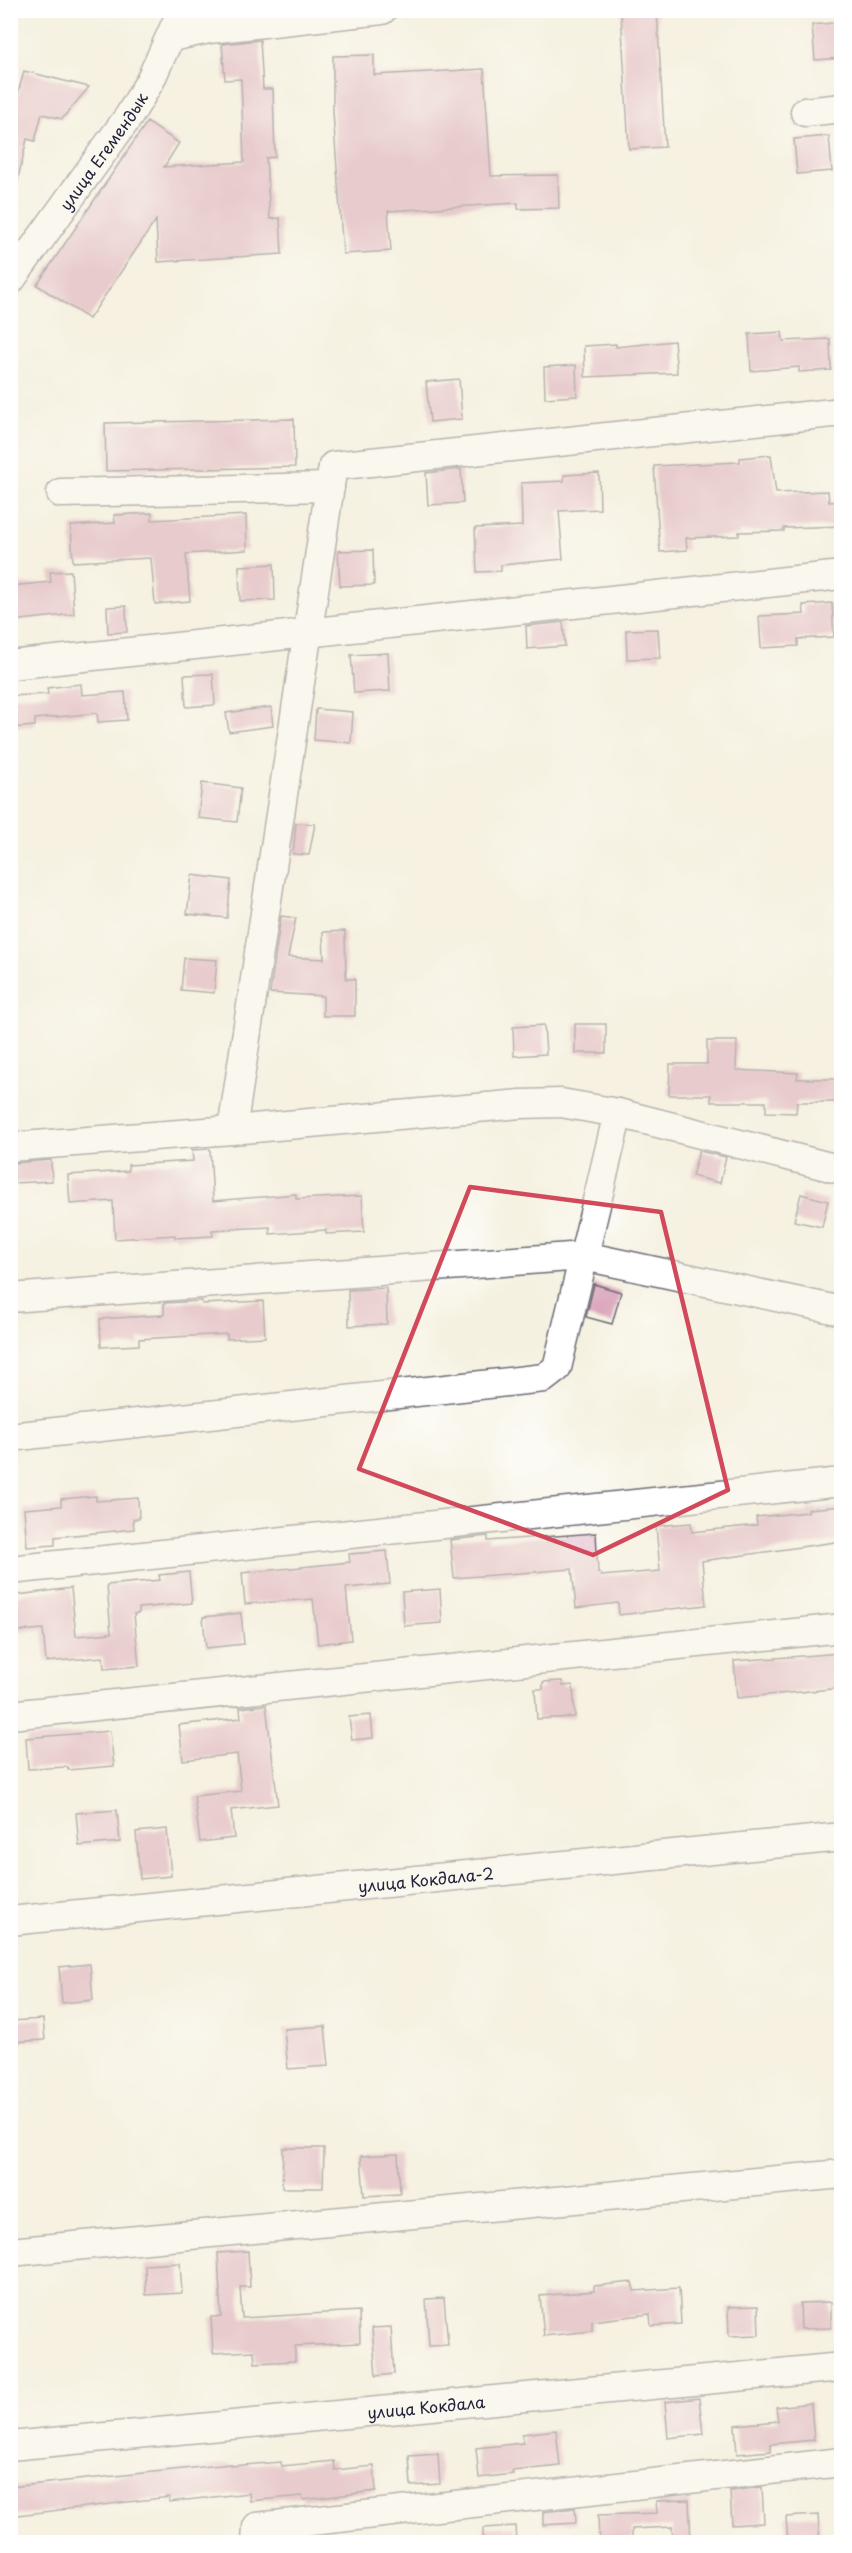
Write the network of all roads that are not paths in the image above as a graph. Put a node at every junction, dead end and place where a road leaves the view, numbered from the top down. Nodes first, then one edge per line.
1 (182, 10) edge
2 (382, 10) edge
3 (171, 37) junction
4 (842, 108) edge
5 (805, 112) dead end
6 (10, 281) edge
7 (842, 412) edge
8 (330, 488) junction
9 (61, 493) dead end
10 (842, 575) edge
11 (308, 633) junction
12 (10, 665) edge
13 (618, 1113) junction
14 (232, 1130) junction
15 (10, 1147) edge
16 (842, 1170) edge
17 (584, 1256) junction
18 (10, 1299) edge
19 (842, 1311) edge
20 (10, 1437) edge
21 (842, 1482) edge
22 (10, 1570) edge
23 (842, 1628) edge
24 (10, 1715) edge
25 (842, 1837) edge
26 (10, 1921) edge
27 (842, 2174) edge
28 (10, 2252) edge
29 (842, 2367) edge
30 (10, 2446) edge
31 (842, 2462) edge
32 (256, 2542) edge

1 - 3 street, улица Егемендык
2 - 3 street
3 - 6 street, улица Егемендык
4 - 5 street
7 - 8 street
8 - 9 street
8 - 11 street
10 - 11 street
11 - 12 street
11 - 14 street
13 - 14 street
13 - 16 street
13 - 17 street
14 - 15 street
17 - 18 street
17 - 19 street
17 - 20 street
21 - 22 street
23 - 24 street
25 - 26 street, улица Кокдала-2
27 - 28 street
29 - 30 street, улица Кокдала
31 - 32 street

